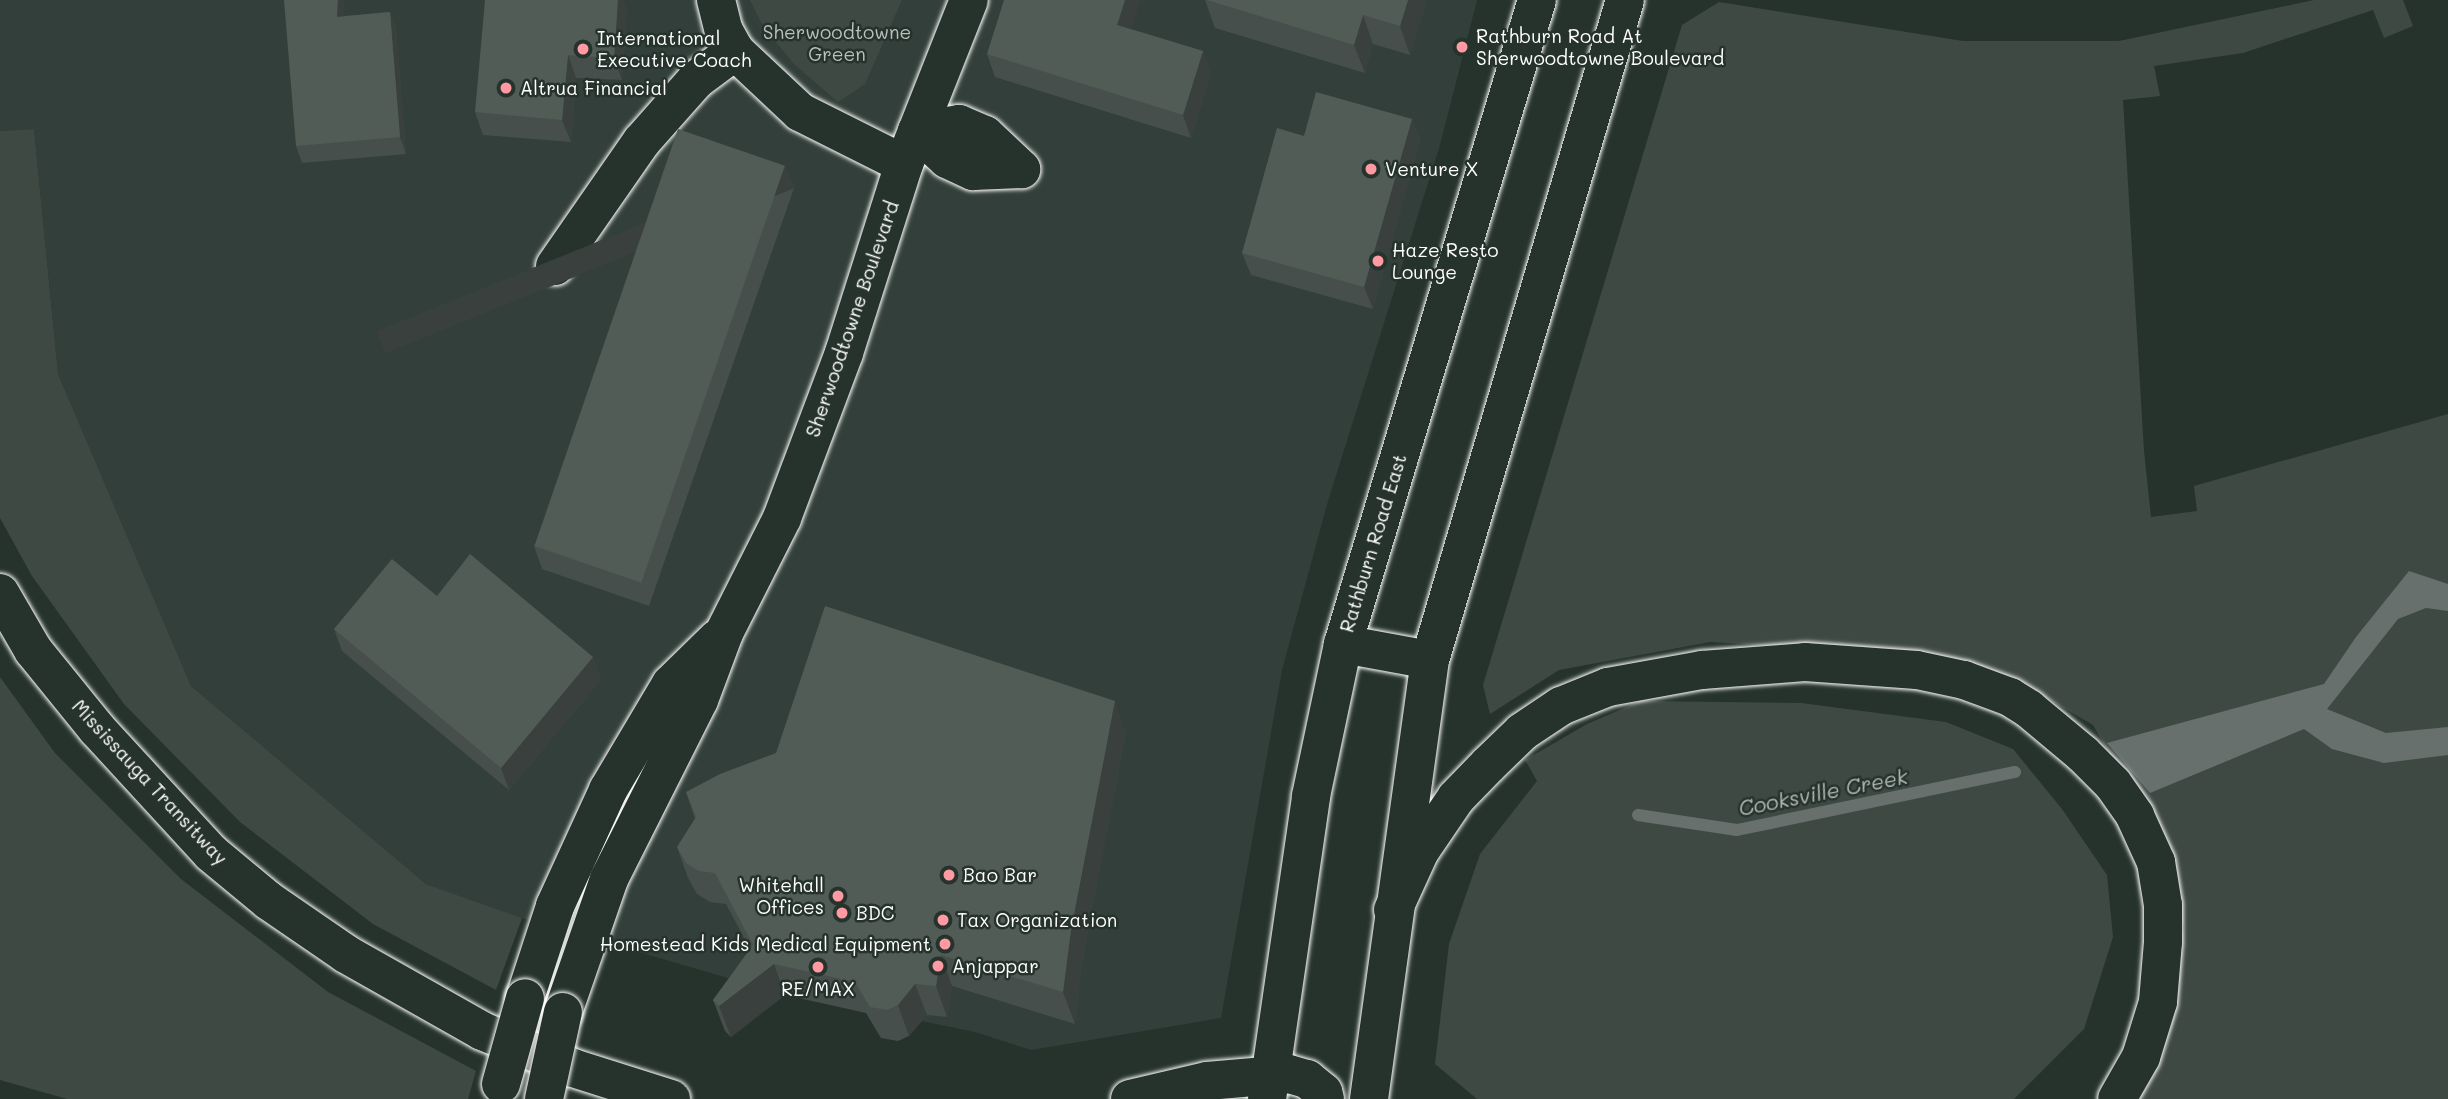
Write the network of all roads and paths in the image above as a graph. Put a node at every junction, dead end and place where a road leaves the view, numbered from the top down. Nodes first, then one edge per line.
1 (716, 0) edge
2 (969, 0) edge
3 (1537, 0) edge
4 (1625, 0) edge
5 (735, 51) junction
6 (910, 148) junction
7 (555, 266) dead end
8 (0, 593) edge
9 (724, 633) junction
10 (1343, 645) junction
11 (1430, 660) junction
12 (1393, 910) junction
13 (1269, 1087) edge
14 (499, 1091) edge
15 (544, 1099) edge
16 (671, 1099) edge
17 (1130, 1099) edge
18 (1325, 1099) edge
19 (1369, 1099) edge
20 (2117, 1099) edge

1 - 5 street
2 - 6 street, Sherwoodtowne Boulevard
3 - 10 street, Rathburn Road East
4 - 11 street
5 - 6 street
5 - 7 street
6 - 9 street, Sherwoodtowne Boulevard
8 - 16 street, Mississauga Transitway
9 - 14 street, Sherwoodtowne Boulevard, bridge
9 - 15 street, Sherwoodtowne Boulevard, bridge
10 - 11 street
10 - 13 street, Rathburn Road East
11 - 12 street
12 - 19 street
12 - 20 street
13 - 17 street
13 - 18 street

